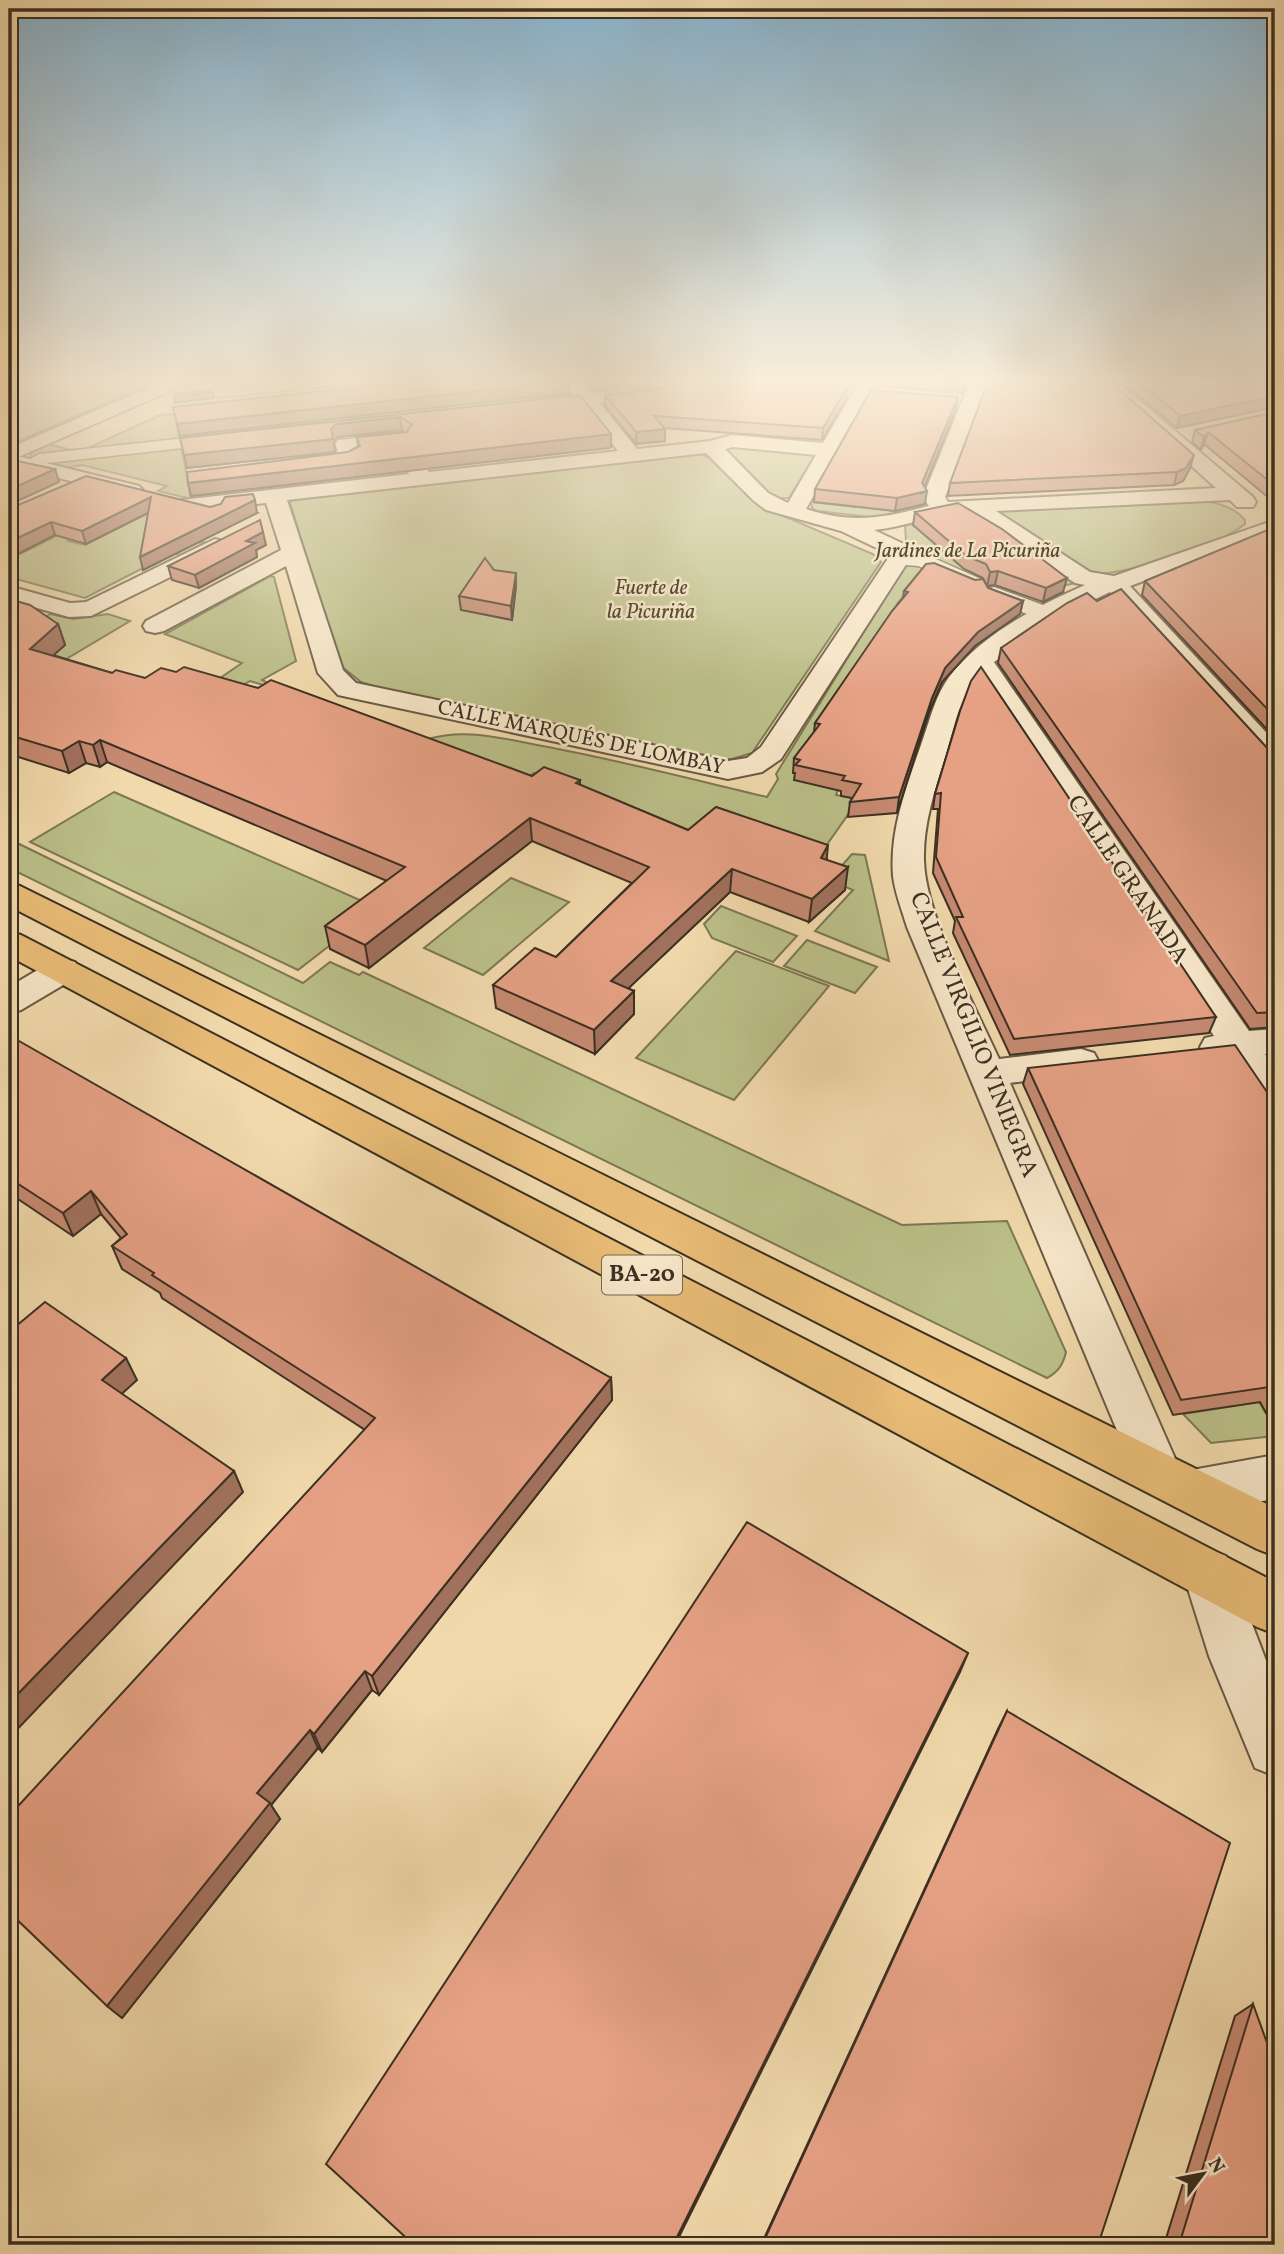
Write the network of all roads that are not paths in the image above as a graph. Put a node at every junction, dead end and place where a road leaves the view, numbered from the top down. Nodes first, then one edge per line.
1 (77, 484) edge
2 (108, 484) edge
3 (377, 484) edge
4 (748, 484) edge
5 (809, 484) edge
6 (938, 484) edge
7 (1224, 484) edge
8 (1234, 493) junction
9 (54, 495) edge
10 (275, 496) junction
11 (189, 505) junction
12 (973, 506) junction
13 (942, 509) junction
14 (793, 512) junction
15 (898, 521) junction
16 (284, 525) junction
17 (248, 526) junction
18 (848, 526) junction
19 (1274, 527) edge
20 (293, 552) junction
21 (898, 555) junction
22 (1114, 583) junction
23 (9, 593) edge
24 (1046, 614) junction
25 (155, 626) dead end
26 (980, 661) junction
27 (1275, 758) edge
28 (9, 893) edge
29 (9, 942) edge
30 (63, 970) junction
31 (9, 1002) edge
32 (1275, 1041) edge
33 (1240, 1045) junction
34 (1181, 1051) edge
35 (1113, 1059) edge
36 (986, 1073) junction
37 (1275, 1098) edge
38 (1275, 1477) edge
39 (1174, 1482) junction
40 (1275, 1533) edge
41 (1208, 1573) junction
42 (1275, 1609) edge
43 (1275, 1748) edge

1 - 9 street
2 - 11 street
3 - 10 street
4 - 14 street
5 - 14 street
6 - 13 street
7 - 8 street
8 - 12 street
8 - 19 street
10 - 11 street
10 - 16 street, CALLE MARQUÉS DE LOMBAY
11 - 17 street
12 - 13 street
12 - 22 street
13 - 15 street
14 - 18 street
15 - 18 street
15 - 21 street
16 - 17 street
16 - 20 street, CALLE MARQUÉS DE LOMBAY
17 - 23 street
18 - 21 street
19 - 22 street, CALLE VIRGILIO VINIEGRA
20 - 21 street, CALLE MARQUÉS DE LOMBAY
20 - 25 street
21 - 24 street
22 - 24 street, CALLE VIRGILIO VINIEGRA
22 - 27 street
24 - 26 street, CALLE VIRGILIO VINIEGRA
26 - 33 street, CALLE GRANADA
26 - 36 street, CALLE VIRGILIO VINIEGRA
28 - 39 highway, BA-20
29 - 30 highway, BA-20
30 - 31 street
30 - 41 highway, BA-20
32 - 33 street
33 - 34 street
33 - 37 street, CALLE GRANADA
35 - 36 street
36 - 39 street, CALLE VIRGILIO VINIEGRA
38 - 39 street
39 - 40 highway, BA-20
41 - 42 highway, BA-20
41 - 43 street

